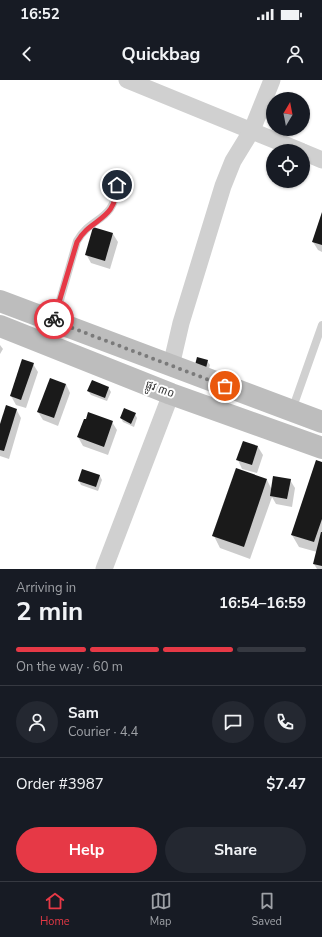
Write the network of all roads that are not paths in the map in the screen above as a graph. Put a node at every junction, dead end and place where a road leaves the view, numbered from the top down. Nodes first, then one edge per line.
1 (127, 80) edge
2 (272, 80) edge
3 (252, 130) junction
4 (285, 144) edge
5 (310, 155) edge
6 (322, 160) edge
7 (117, 185) dead end
8 (0, 301) edge
9 (54, 321) junction
10 (322, 325) edge
11 (0, 326) edge
12 (171, 366) junction
13 (171, 394) junction
14 (292, 411) junction
15 (322, 422) edge
16 (322, 448) edge
17 (104, 569) edge

1 - 3 street
2 - 3 street
3 - 4 street
3 - 12 street
5 - 6 street
7 - 9 lane
8 - 9 street
9 - 12 street
10 - 14 lane
11 - 13 street, ផ្លូវ ៣០
12 - 14 street
13 - 16 street, ផ្លូវ ៣០
13 - 17 street
14 - 15 street

